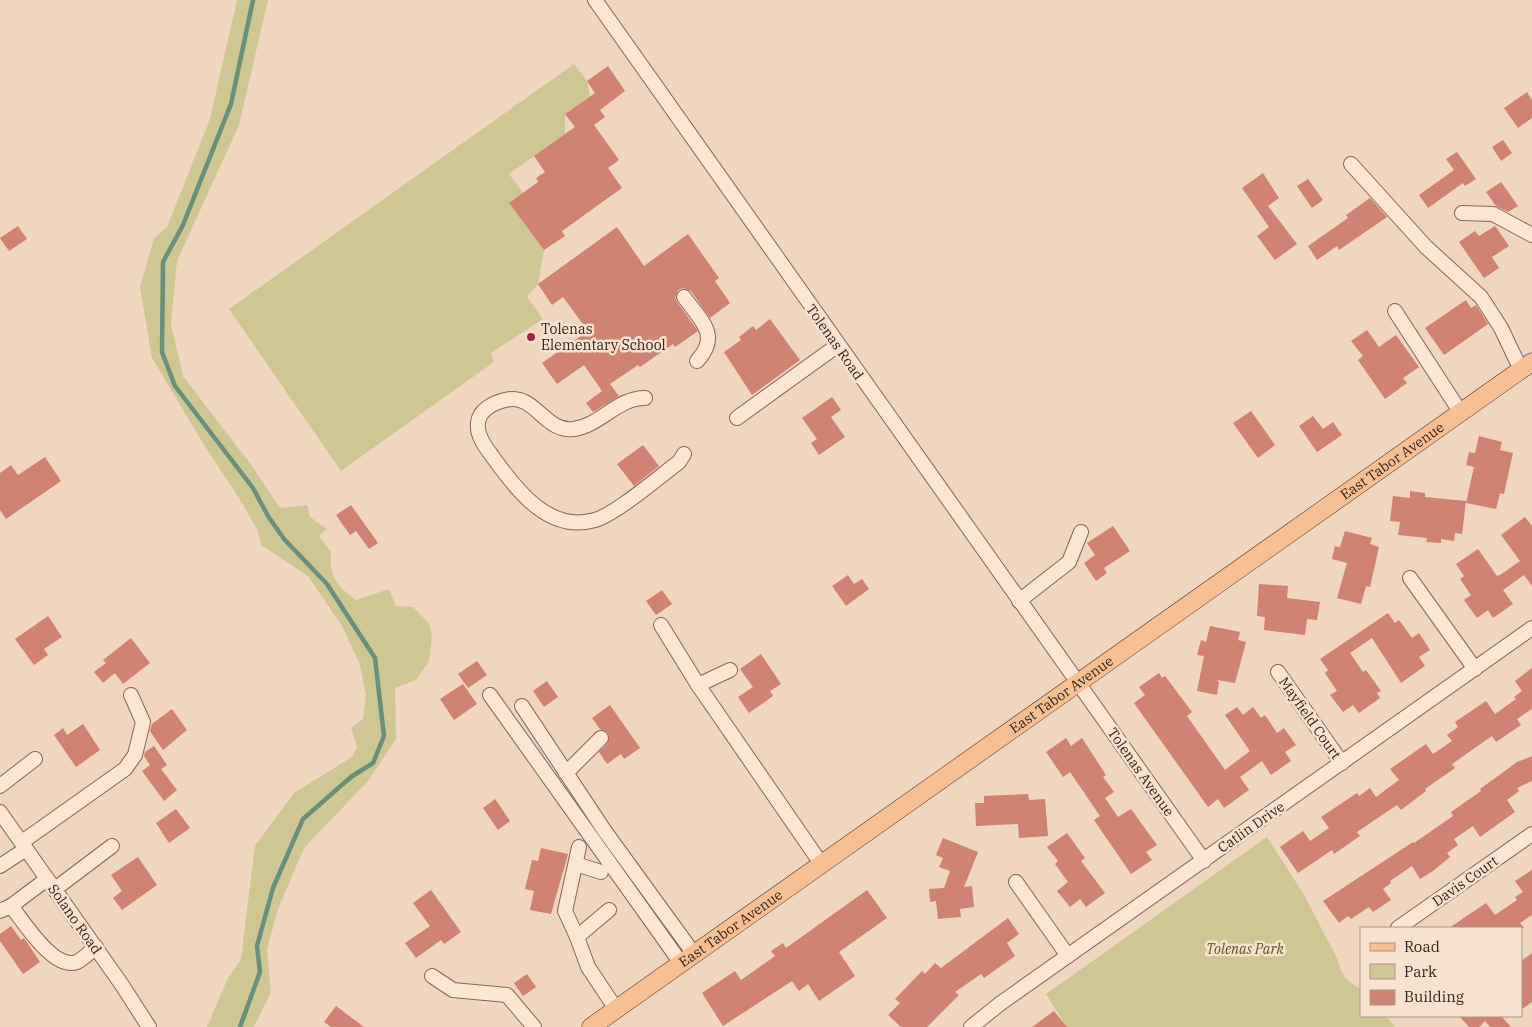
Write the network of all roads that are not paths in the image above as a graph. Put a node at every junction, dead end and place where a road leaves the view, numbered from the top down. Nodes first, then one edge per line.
1 (595, 0) edge
2 (1351, 164) dead end
3 (1462, 213) dead end
4 (1532, 235) edge
5 (684, 297) dead end
6 (1395, 311) dead end
7 (838, 345) junction
8 (697, 362) dead end
9 (1527, 366) edge
10 (645, 398) dead end
11 (1461, 413) junction
12 (737, 418) dead end
13 (684, 454) dead end
14 (1081, 532) dead end
15 (1410, 578) dead end
16 (1019, 601) junction
17 (661, 625) dead end
18 (1532, 628) edge
19 (1475, 669) junction
20 (730, 670) dead end
21 (1278, 672) dead end
22 (1079, 683) junction
23 (698, 685) junction
24 (131, 695) dead end
25 (490, 695) dead end
26 (522, 706) dead end
27 (601, 738) dead end
28 (35, 759) dead end
29 (1342, 763) junction
30 (566, 773) junction
31 (0, 786) edge
32 (0, 812) edge
33 (1532, 834) edge
34 (24, 846) junction
35 (112, 846) dead end
36 (579, 847) dead end
37 (1204, 861) junction
38 (576, 864) junction
39 (822, 865) junction
40 (0, 866) edge
41 (600, 872) dead end
42 (1016, 882) dead end
43 (51, 884) junction
44 (6, 909) edge
45 (609, 910) dead end
46 (1399, 927) edge
47 (577, 937) junction
48 (96, 948) junction
49 (1068, 956) junction
50 (688, 959) junction
51 (432, 976) dead end
52 (616, 1009) junction
53 (149, 1027) edge
54 (534, 1027) edge
55 (591, 1027) edge
56 (971, 1027) edge

1 - 7 street, Tolenas Road
2 - 9 street
3 - 4 street
5 - 8 street
6 - 11 street
7 - 12 street
7 - 16 street, Tolenas Road
9 - 11 main road, East Tabor Avenue
10 - 13 street
11 - 22 main road, East Tabor Avenue
14 - 16 street
15 - 19 street
16 - 22 street, Tolenas Road
17 - 23 street
18 - 19 street, Catlin Drive
19 - 29 street, Catlin Drive
20 - 23 street
21 - 29 street, Mayfield Court
22 - 37 street, Tolenas Avenue
22 - 39 main road, East Tabor Avenue
23 - 39 street
24 - 34 street
25 - 50 street
26 - 30 street
27 - 30 street
28 - 31 street
29 - 37 street, Catlin Drive
30 - 50 street
32 - 34 street, Solano Road
33 - 46 street, Davis Court
34 - 40 street
34 - 43 street, Solano Road
35 - 43 street
36 - 38 street
37 - 49 street, Catlin Drive
38 - 41 street
38 - 47 street
39 - 50 main road, East Tabor Avenue
42 - 49 street
43 - 44 street
43 - 48 street, Solano Road
44 - 48 street
45 - 47 street
47 - 52 street
48 - 53 street, Solano Road
49 - 56 street, Catlin Drive
50 - 52 main road, East Tabor Avenue
51 - 54 street
52 - 55 main road, East Tabor Avenue

